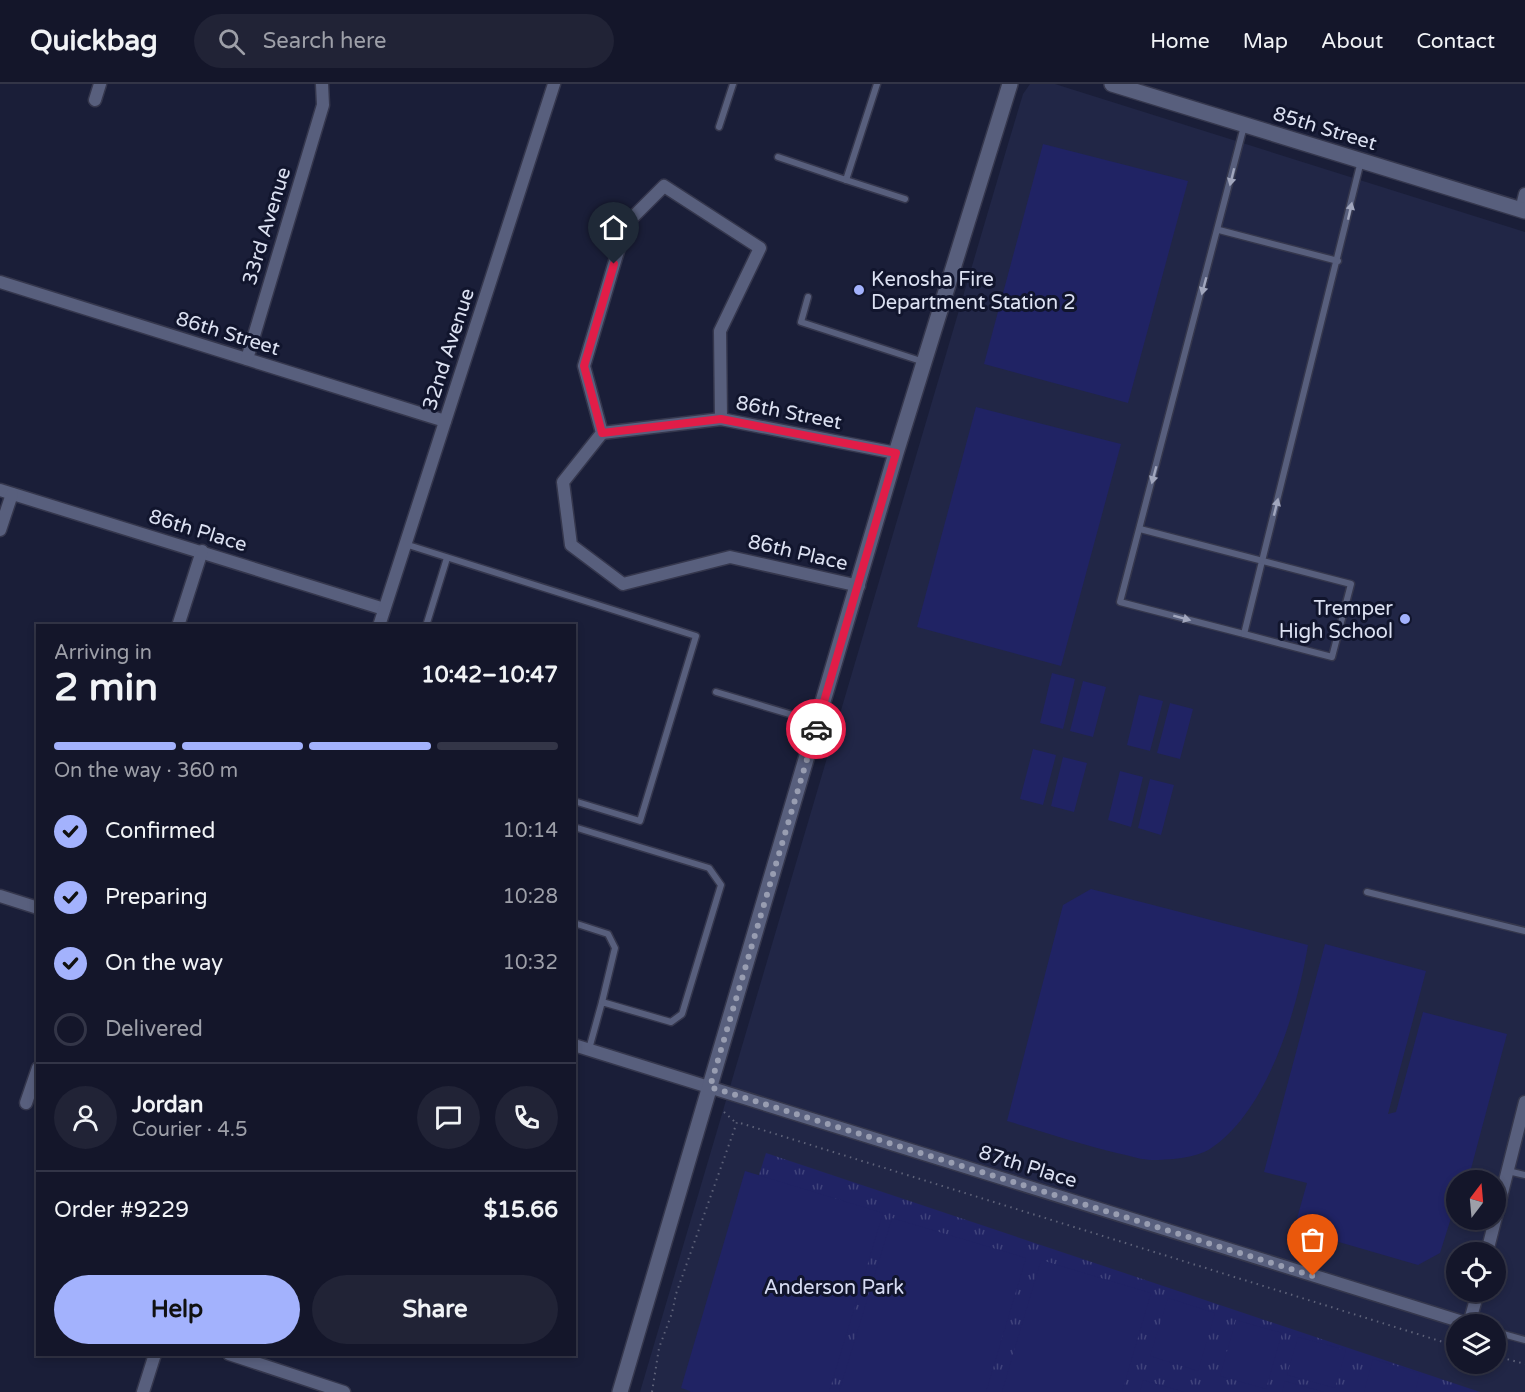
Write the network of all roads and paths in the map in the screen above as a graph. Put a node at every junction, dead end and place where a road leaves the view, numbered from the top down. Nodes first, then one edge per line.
1 (100, 84) edge
2 (322, 84) edge
3 (554, 84) edge
4 (733, 84) edge
5 (877, 84) edge
6 (1010, 84) edge
7 (1112, 84) edge
8 (95, 100) dead end
9 (1245, 125) junction
10 (719, 127) dead end
11 (778, 157) dead end
12 (1362, 161) junction
13 (846, 180) junction
14 (1525, 194) edge
15 (905, 199) dead end
16 (1523, 211) edge
17 (1219, 230) junction
18 (1338, 261) junction
19 (0, 282) edge
20 (808, 297) dead end
21 (247, 359) junction
22 (924, 363) junction
23 (721, 419) junction
24 (445, 421) junction
25 (602, 433) junction
26 (896, 453) junction
27 (6, 492) edge
28 (1140, 529) junction
29 (0, 530) edge
30 (405, 544) junction
31 (202, 551) junction
32 (447, 558) junction
33 (1262, 561) junction
34 (859, 586) junction
35 (384, 609) junction
36 (179, 624) edge
37 (380, 624) edge
38 (427, 624) edge
39 (1244, 634) junction
40 (716, 692) dead end
41 (818, 723) junction
42 (576, 802) edge
43 (576, 828) edge
44 (1367, 892) dead end
45 (0, 896) edge
46 (36, 907) edge
47 (576, 924) edge
48 (1525, 931) edge
49 (602, 1002) junction
50 (576, 1046) edge
51 (589, 1049) junction
52 (36, 1074) edge
53 (710, 1087) junction
54 (1525, 1102) edge
55 (26, 1104) dead end
56 (724, 1112) dead end
57 (736, 1123) junction
58 (1508, 1171) junction
59 (1525, 1175) edge
60 (1490, 1242) edge
61 (1446, 1317) edge
62 (1506, 1335) edge
63 (1525, 1340) edge
64 (1446, 1343) edge
65 (154, 1356) edge
66 (235, 1356) edge
67 (1506, 1359) edge
68 (1525, 1364) edge
69 (344, 1391) edge
70 (143, 1392) edge
71 (620, 1392) edge
72 (652, 1392) edge

1 - 8 street
2 - 21 street, 33rd Avenue
3 - 24 street, 32nd Avenue
4 - 10 lane
5 - 13 lane
6 - 22 street
7 - 9 street, 85th Street
9 - 12 street, 85th Street
9 -> 17 lane
11 - 13 lane
12 - 16 street, 85th Street
18 -> 12 lane
13 - 15 lane
14 - 16 street
17 - 18 lane
17 -> 28 lane
33 -> 18 lane
19 - 21 street, 86th Street
20 - 22 lane
21 - 24 street, 86th Street
22 - 26 street
23 - 25 street, 86th Street
23 - 25 street
23 - 26 street, 86th Street
24 - 30 street, 32nd Avenue
25 - 34 street, 86th Place
26 - 34 street
27 - 29 street
27 - 31 street, 86th Place
28 - 33 lane
28 -> 39 lane
30 - 32 lane
30 - 35 street, 32nd Avenue
31 - 35 street, 86th Place
31 - 36 street
32 - 38 lane
32 - 42 lane
33 - 39 lane
33 - 39 lane
34 - 41 street
35 - 37 street, 32nd Avenue
40 - 41 lane
41 - 53 street
43 - 49 lane
44 - 48 lane
45 - 46 street
47 - 49 lane
49 - 51 lane
50 - 51 street, 87th Place
51 - 53 street, 87th Place
52 - 55 street
53 - 61 street, 87th Place
53 - 71 street
54 - 58 street
56 - 57 path
57 - 64 path
57 - 72 path
58 - 59 lane
58 - 60 street
62 - 63 lane
65 - 70 street
66 - 69 street
67 - 68 path

